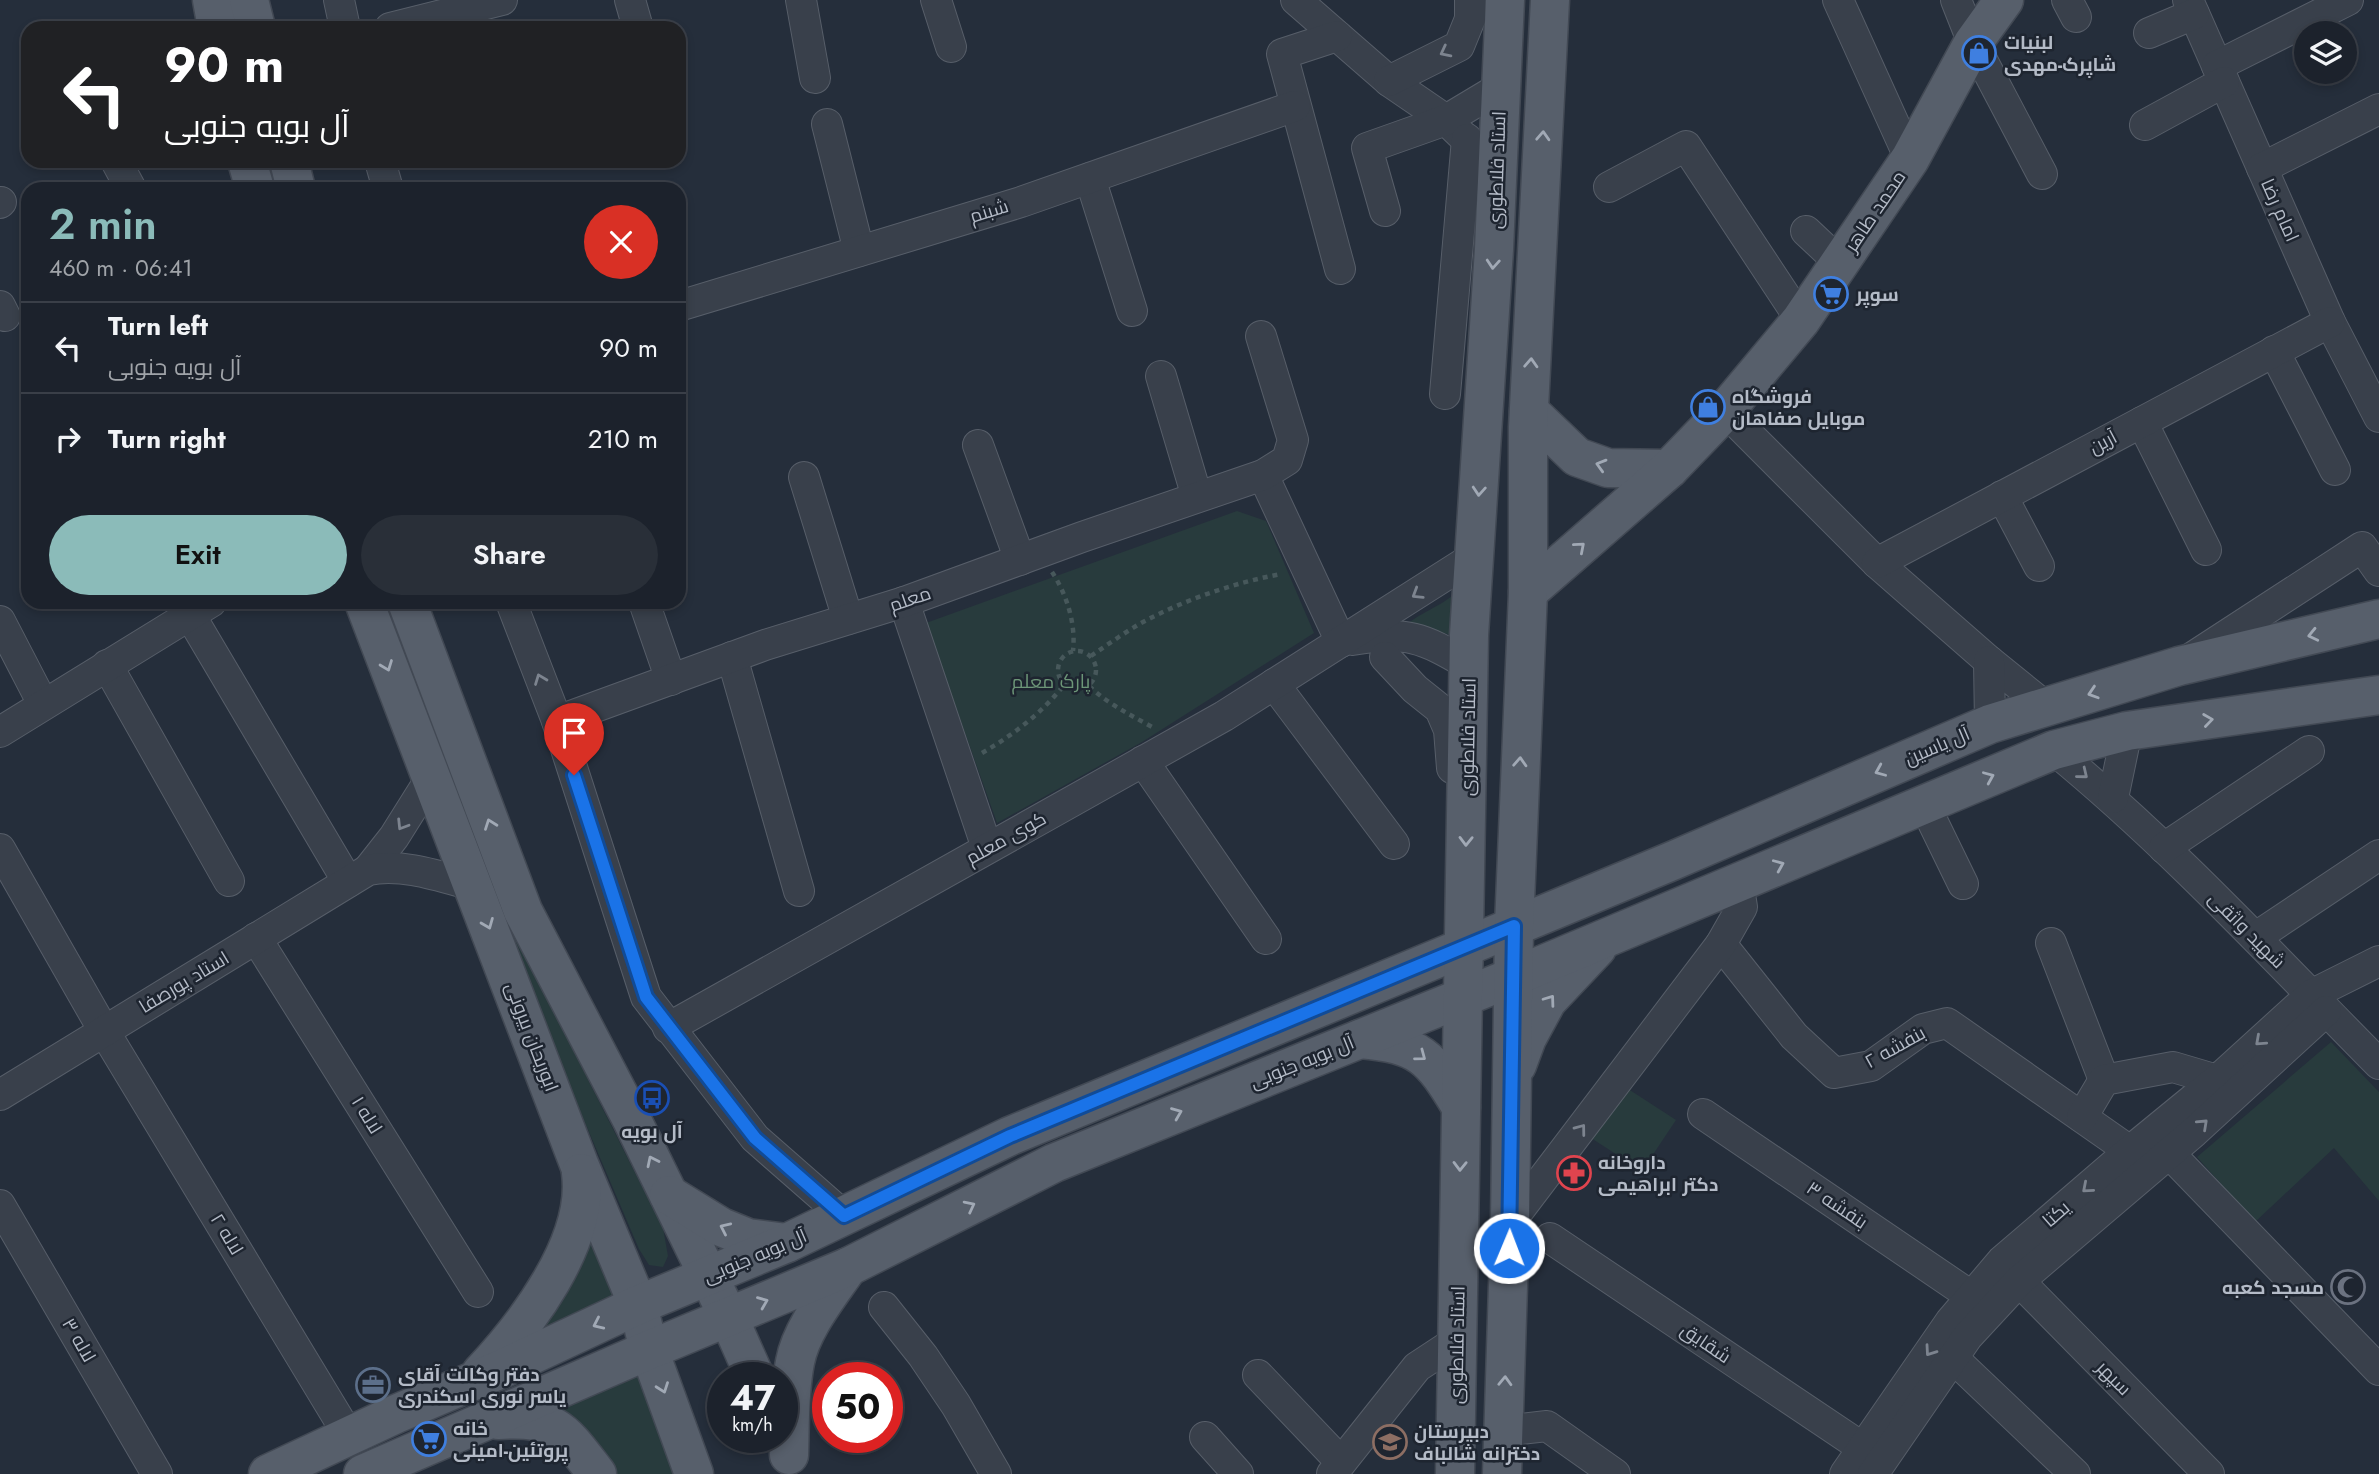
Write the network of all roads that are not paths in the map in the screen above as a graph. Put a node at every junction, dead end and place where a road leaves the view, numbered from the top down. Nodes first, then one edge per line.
1 (212, 0) edge
2 (249, 0) edge
3 (339, 0) edge
4 (502, 0) edge
5 (630, 0) edge
6 (801, 0) edge
7 (936, 0) edge
8 (1296, 0) edge
9 (1471, 0) edge
10 (1505, 0) edge
11 (1550, 0) edge
12 (1838, 0) edge
13 (1956, 0) edge
14 (2004, 0) edge
15 (2348, 0) edge
16 (2191, 7) edge
17 (216, 21) edge
18 (254, 21) edge
19 (344, 21) edge
20 (418, 21) edge
21 (636, 21) edge
22 (2149, 33) dead end
23 (1337, 36) junction
24 (1973, 43) junction
25 (951, 47) dead end
26 (2221, 74) junction
27 (815, 78) dead end
28 (1389, 81) junction
29 (1501, 87) junction
30 (1295, 106) junction
31 (2379, 110) edge
32 (827, 124) dead end
33 (2145, 125) dead end
34 (1457, 130) junction
35 (1910, 159) junction
36 (2262, 168) junction
37 (1497, 169) junction
38 (2042, 174) dead end
39 (1090, 178) junction
40 (1609, 187) dead end
41 (1385, 211) dead end
42 (1807, 230) dead end
43 (859, 251) junction
44 (1840, 262) junction
45 (1340, 269) dead end
46 (686, 304) edge
47 (1132, 311) dead end
48 (1801, 320) junction
49 (2330, 322) junction
50 (1261, 336) dead end
51 (2274, 351) junction
52 (1161, 376) dead end
53 (1445, 394) dead end
54 (1529, 411) junction
55 (1725, 411) junction
56 (2379, 418) edge
57 (2142, 422) junction
58 (978, 445) dead end
59 (1669, 469) junction
60 (2335, 470) dead end
61 (1263, 475) junction
62 (804, 477) dead end
63 (2002, 496) junction
64 (1197, 497) junction
65 (2206, 550) dead end
66 (1029, 556) junction
67 (1474, 558) junction
68 (1878, 563) junction
69 (2039, 566) dead end
70 (2379, 571) edge
71 (1528, 592) junction
72 (904, 601) junction
73 (199, 609) edge
74 (202, 609) edge
75 (367, 609) edge
76 (411, 609) edge
77 (514, 609) edge
78 (646, 609) edge
79 (848, 619) junction
80 (2379, 619) edge
81 (0, 621) edge
82 (1341, 642) junction
83 (732, 657) junction
84 (1385, 657) dead end
85 (1989, 661) junction
86 (107, 665) junction
87 (1469, 665) junction
88 (2179, 666) junction
89 (671, 680) junction
90 (1274, 684) junction
91 (2379, 695) edge
92 (43, 704) junction
93 (2046, 707) junction
94 (556, 721) junction
95 (1990, 723) junction
96 (0, 732) edge
97 (2127, 732) junction
98 (2054, 750) junction
99 (2309, 751) dead end
100 (1143, 761) junction
101 (431, 778) junction
102 (1467, 785) junction
103 (2113, 798) junction
104 (1924, 804) junction
105 (1394, 844) dead end
106 (1517, 844) junction
107 (987, 848) junction
108 (2165, 848) junction
109 (0, 849) edge
110 (2379, 855) edge
111 (1672, 860) junction
112 (358, 876) junction
113 (229, 881) dead end
114 (1465, 882) junction
115 (1738, 882) junction
116 (1963, 884) dead end
117 (472, 885) junction
118 (799, 891) dead end
119 (1600, 891) junction
120 (1686, 904) junction
121 (1514, 926) junction
122 (1608, 937) junction
123 (2256, 937) junction
124 (256, 938) junction
125 (1266, 939) dead end
126 (2051, 943) dead end
127 (1721, 944) junction
128 (1464, 947) junction
129 (2379, 961) edge
130 (1513, 977) junction
131 (1382, 981) junction
132 (1463, 997) junction
133 (2319, 1003) junction
134 (668, 1028) junction
135 (104, 1031) junction
136 (1360, 1039) junction
137 (1206, 1055) junction
138 (2379, 1064) edge
139 (2104, 1080) junction
140 (2227, 1082) junction
141 (1510, 1083) junction
142 (1224, 1094) junction
143 (0, 1095) edge
144 (1461, 1107) junction
145 (1703, 1114) dead end
146 (2082, 1117) junction
147 (2130, 1151) junction
148 (2169, 1153) junction
149 (579, 1164) junction
150 (669, 1195) junction
151 (0, 1205) edge
152 (844, 1216) junction
153 (1510, 1222) junction
154 (1550, 1238) dead end
155 (787, 1243) junction
156 (848, 1267) junction
157 (709, 1276) junction
158 (2019, 1281) junction
159 (478, 1292) dead end
160 (1971, 1296) junction
161 (638, 1305) junction
162 (884, 1307) dead end
163 (729, 1316) junction
164 (1458, 1340) junction
165 (649, 1350) junction
166 (1953, 1358) junction
167 (749, 1362) edge
168 (2379, 1370) edge
169 (1258, 1375) dead end
170 (475, 1381) junction
171 (489, 1421) junction
172 (1503, 1432) junction
173 (349, 1436) junction
174 (1205, 1437) dead end
175 (790, 1455) edge
176 (1868, 1461) edge
177 (1336, 1468) edge
178 (157, 1474) edge
179 (268, 1474) edge
180 (363, 1474) edge
181 (597, 1474) edge
182 (694, 1474) edge
183 (996, 1474) edge
184 (1238, 1474) edge
185 (1455, 1474) edge
186 (1502, 1474) edge
187 (1615, 1474) edge
188 (1845, 1474) edge
189 (2075, 1474) edge
190 (2209, 1474) edge

1 - 17 main road
2 - 18 main road
3 - 19 street
4 - 20 street
5 - 21 street
6 - 27 street
7 - 25 street
8 - 23 street
9 -> 28 street
10 - 29 main road, استاد فلاطوری
54 -> 11 main road
12 - 35 street
13 - 24 street
14 - 24 main road, محمد طاهر
15 - 26 street
16 - 22 street
16 - 26 street, امام رضا
23 - 28 street
23 - 30 street
24 - 35 main road, محمد طاهر
24 - 38 street
26 - 33 street
26 - 36 street, امام رضا
28 - 34 street
29 - 34 street
29 - 37 main road, استاد فلاطوری
30 - 39 street, شبنم
30 - 45 street
31 - 36 street
32 - 43 street
34 - 37 street
34 - 41 street
34 - 53 street
35 - 44 main road, محمد طاهر
36 - 49 street, امام رضا
37 -> 67 main road, استاد فلاطوری
39 - 43 street, شبنم
39 - 47 street
40 - 48 street
42 - 44 street
43 - 46 street, شبنم
44 - 48 main road, محمد طاهر
48 - 55 main road, محمد طاهر
49 - 51 street, آرین
49 - 56 street, امام رضا
50 - 61 street
51 - 57 street, آرین
51 - 60 street
52 - 64 street
59 -> 54 main road
54 - 71 main road
55 - 59 main road, محمد طاهر
55 - 68 street
57 - 63 street, آرین
57 - 65 street
58 - 66 street
71 -> 59 main road, محمد طاهر
61 - 64 street, معلم
61 - 82 street
62 - 79 street
63 - 68 street, آرین
63 - 69 street
64 - 66 street, معلم
66 - 72 street, معلم
67 -> 82 street, کوی معلم
67 - 87 main road, استاد فلاطوری
68 - 85 street
70 - 88 street
106 -> 71 main road
72 - 79 street, معلم
72 - 107 street
73 - 86 street
74 - 112 street
75 -> 101 main road, ابوریحان بیرونی
150 -> 76 main road
94 -> 77 street
78 - 89 street
79 - 83 street, معلم
80 -> 88 main road, آل یاسین
81 - 92 street
82 - 87 street, کوی معلم
82 - 90 street, کوی معلم
83 - 89 street, معلم
83 - 118 street
84 - 102 street
85 - 93 street
85 - 95 street
86 - 92 street
86 - 113 street
87 - 102 main road, استاد فلاطوری
88 -> 93 main road, آل یاسین
89 - 94 street, معلم
90 - 100 street, کوی معلم
90 - 105 street
97 -> 91 main road
92 - 96 street
93 - 95 main road, آل یاسین
94 - 134 street
95 -> 111 main road, آل یاسین
97 - 98 main road
97 - 103 street
98 -> 103 street, شهید واثقی
104 -> 98 main road
99 - 108 street
100 - 107 street, کوی معلم
100 - 125 street
101 -> 112 street
101 - 117 main road, ابوریحان بیرونی
102 -> 114 main road, استاد فلاطوری
103 - 108 street, شهید واثقی
115 -> 104 main road
104 - 116 street
106 - 119 main road
106 - 121 main road
107 - 134 street, کوی معلم
108 - 123 street, شهید واثقی
109 - 135 street, لاله ۲
110 - 123 street
111 - 119 main road, آل یاسین
111 - 120 main road
112 - 117 street
112 - 124 street, استاد پورصفا
114 - 128 main road, استاد فلاطوری
114 - 131 main road
115 - 120 main road
115 - 127 street
117 -> 149 main road, ابوریحان بیرونی
119 - 121 main road, آل یاسین
120 - 122 main road
121 - 128 main road, آل بویه جنوبی
121 - 130 main road
122 - 130 main road
141 -> 122 main road
123 - 133 street, شهید واثقی
124 - 135 street, استاد پورصفا
124 - 159 street, لاله ۱
126 - 139 street
127 - 146 street, بنفشه ۲
153 -> 127 street
128 - 131 main road, آل بویه جنوبی
128 - 132 main road, استاد فلاطوری
129 - 133 street, یکتا
130 - 132 main road, آل بویه جنوبی
130 - 141 main road
131 - 137 main road, آل بویه جنوبی
132 - 136 main road, آل بویه جنوبی
132 - 144 main road, استاد فلاطوری
133 - 138 street, شهید واثقی
133 - 140 street, یکتا
134 - 152 street
135 - 143 street, استاد پورصفا
135 - 173 street, لاله ۲
136 - 142 main road, آل بویه جنوبی
136 -> 144 main road
137 - 142 main road
137 - 152 main road, آل بویه جنوبی
139 - 140 street
139 - 146 street
140 - 147 street, یکتا
148 -> 140 street, یکتا
141 - 153 main road
156 -> 142 main road, آل بویه جنوبی
144 -> 164 main road, استاد فلاطوری
145 - 160 street, بنفشه ۳
146 - 147 street, بنفشه ۲
147 -> 160 street, یکتا
148 - 158 street, یکتا
148 - 168 street
149 - 161 main road, ابوریحان بیرونی
149 - 170 main road
155 -> 150 main road
150 - 157 main road
151 - 178 street, لاله ۳
152 - 155 main road, آل بویه جنوبی
172 -> 153 main road
154 - 176 street, شقایق
155 - 157 main road, آل بویه جنوبی
163 -> 156 main road, آل بویه جنوبی
156 - 175 main road
157 - 161 main road, آل بویه جنوبی
157 - 163 main road
158 - 166 street, یکتا
158 - 190 street, سپهر
160 -> 176 street, یکتا
161 - 165 main road, ابوریحان بیرونی
161 -> 170 main road, آل بویه جنوبی
162 - 183 street
163 - 165 main road, آل بویه جنوبی
163 - 167 main road
164 - 177 street
164 - 185 main road, استاد فلاطوری
165 - 171 main road, آل بویه جنوبی
165 -> 182 main road, ابوریحان بیرونی
166 - 176 street, یکتا
166 - 189 street
169 - 177 street
170 - 173 main road, آل بویه جنوبی
171 - 180 main road, آل بویه جنوبی
171 - 181 main road
172 - 186 main road
172 - 187 street
173 - 179 main road, آل بویه جنوبی
174 - 184 street
176 - 188 street, یکتا

